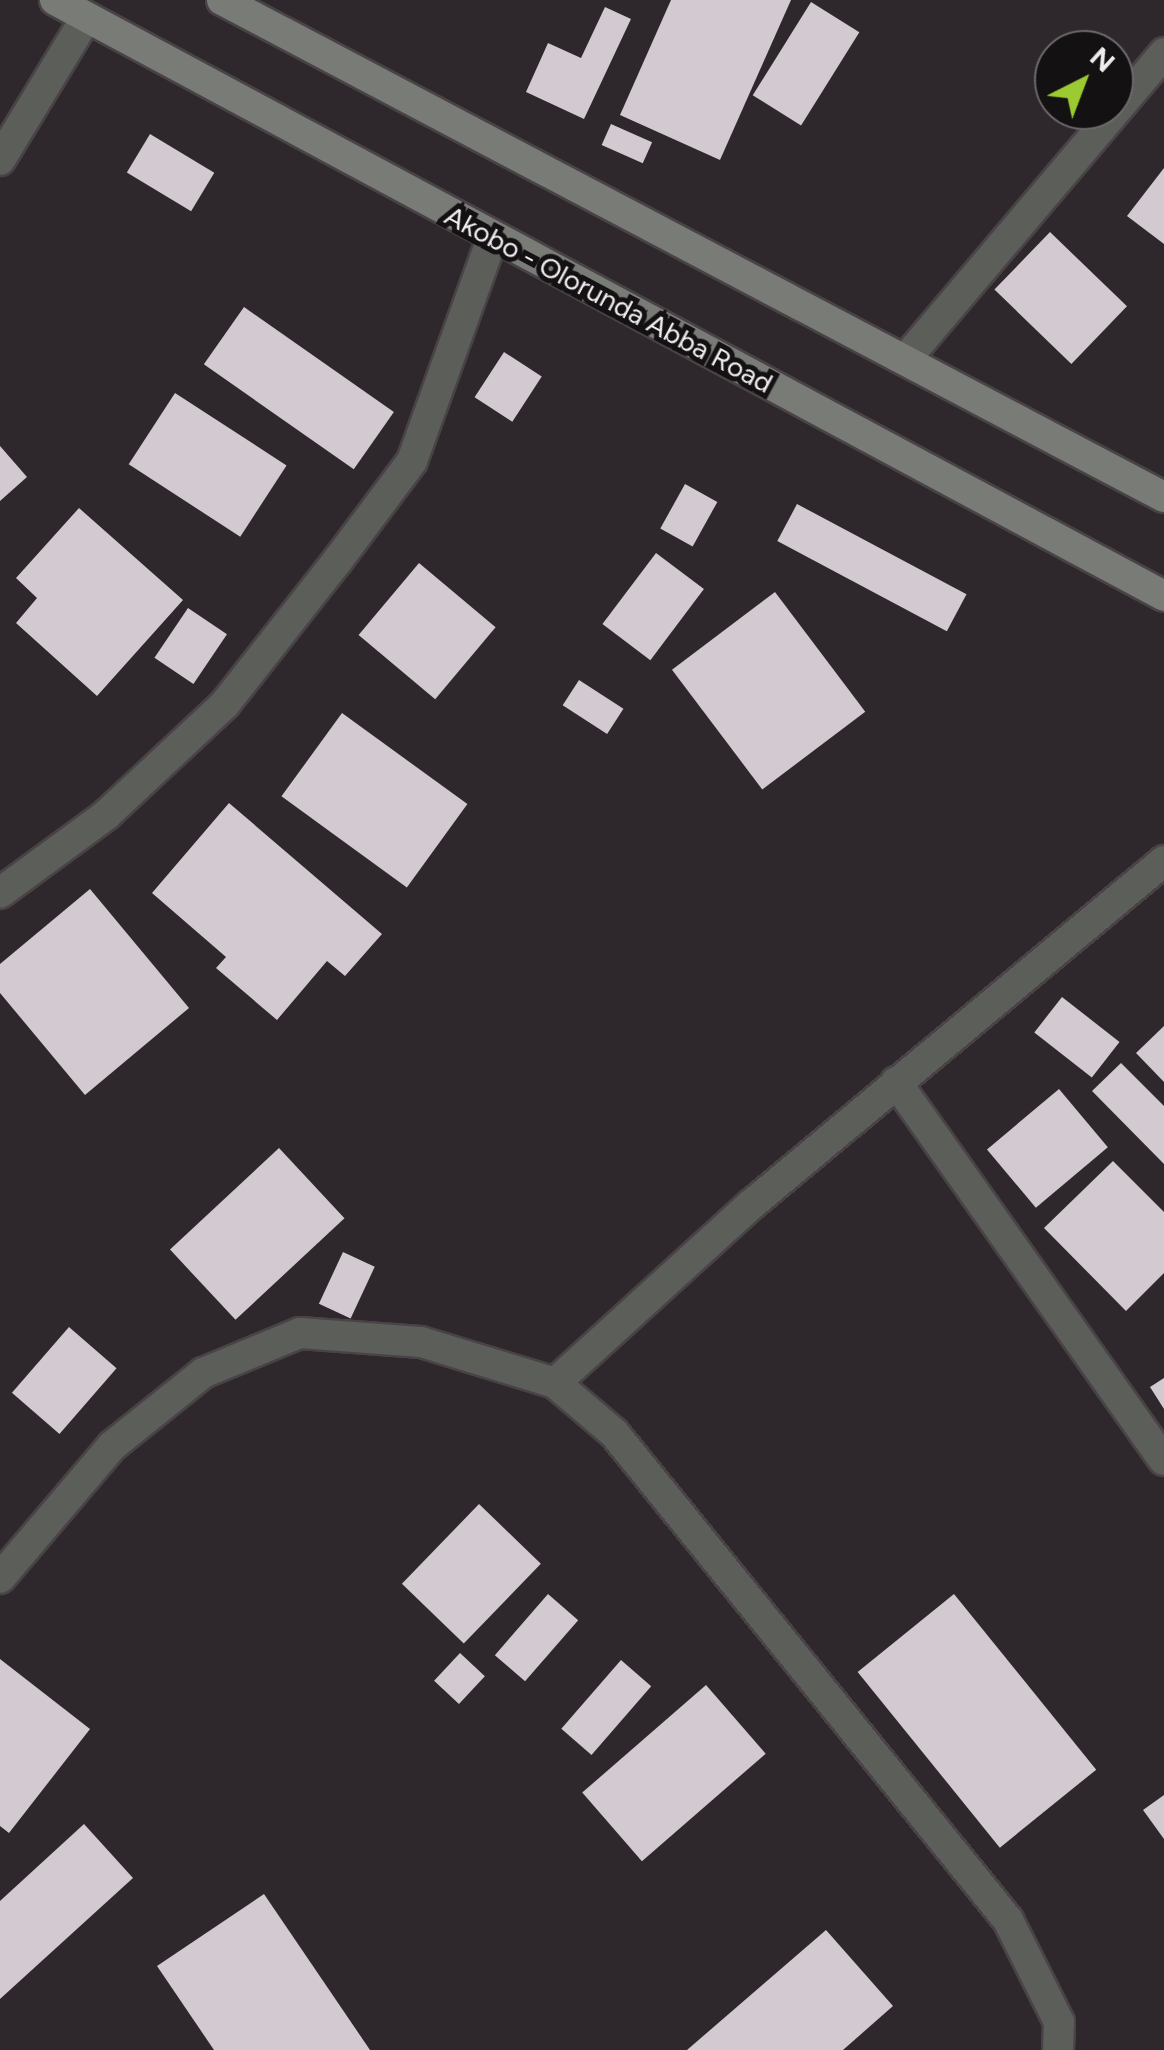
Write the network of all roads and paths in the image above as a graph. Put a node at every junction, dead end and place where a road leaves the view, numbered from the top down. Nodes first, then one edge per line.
1 (54, 0) edge
2 (222, 0) edge
3 (86, 18) junction
4 (1164, 54) edge
5 (0, 160) edge
6 (492, 239) junction
7 (905, 360) junction
8 (1164, 497) edge
9 (1164, 596) edge
10 (1164, 861) edge
11 (0, 893) edge
12 (896, 1082) junction
13 (555, 1383) junction
14 (1164, 1460) edge
15 (0, 1578) edge
16 (1058, 2050) edge

1 - 3 main road, Akobo - Olorunda Abba Road
2 - 7 main road
3 - 5 street
3 - 6 main road, Akobo - Olorunda Abba Road
4 - 7 street
6 - 9 main road, Akobo - Olorunda Abba Road
6 - 11 street
7 - 8 main road
10 - 12 street
12 - 13 street
12 - 14 street
13 - 15 street
13 - 16 street

